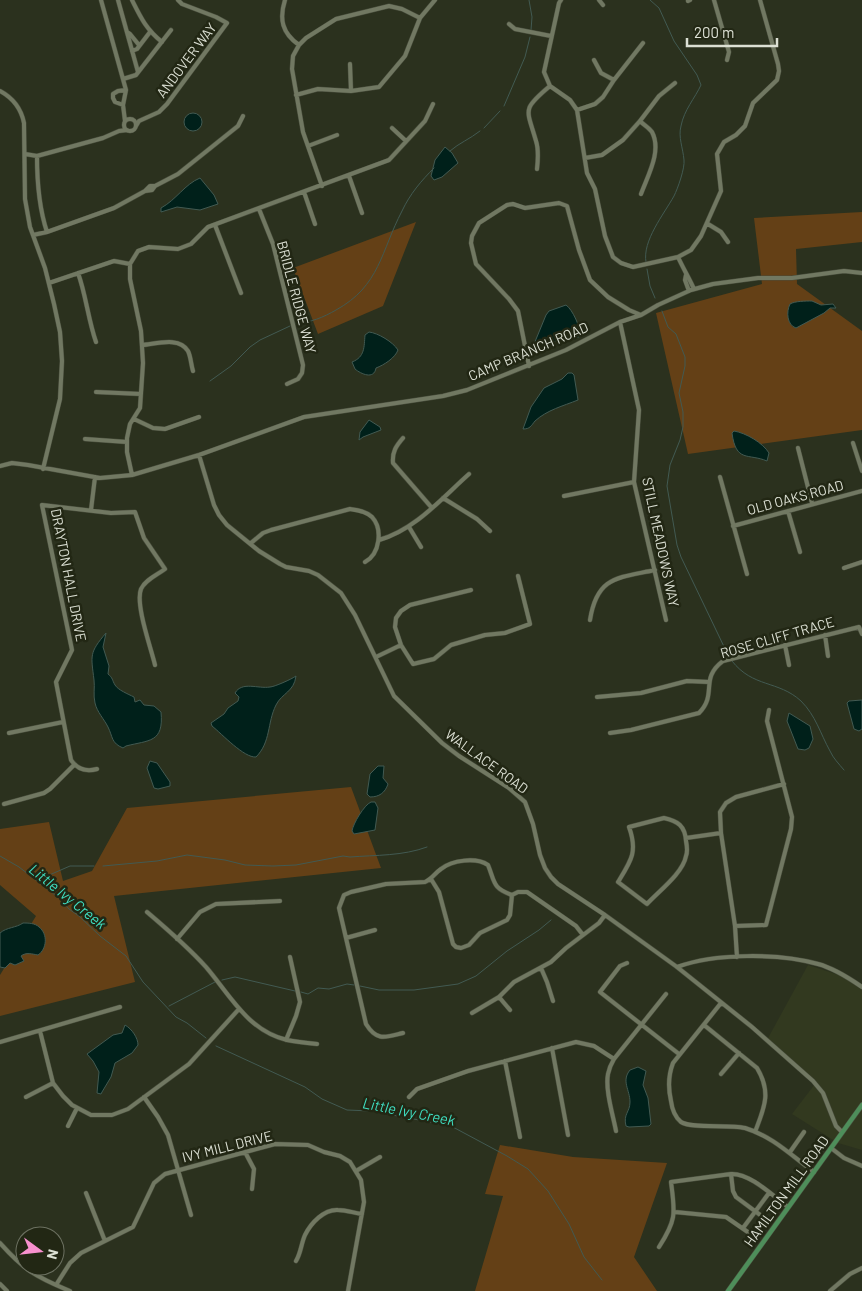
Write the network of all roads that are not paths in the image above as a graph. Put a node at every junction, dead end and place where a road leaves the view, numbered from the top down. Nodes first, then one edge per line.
1 (101, 0) edge
2 (118, 0) edge
3 (132, 0) edge
4 (178, 0) edge
5 (285, 0) edge
6 (435, 0) edge
7 (561, 0) edge
8 (600, 0) edge
9 (714, 0) edge
10 (760, 0) edge
11 (604, 5) dead end
12 (420, 18) junction
13 (509, 24) dead end
14 (171, 30) dead end
15 (127, 32) junction
16 (150, 32) junction
17 (551, 36) junction
18 (162, 42) junction
19 (643, 43) dead end
20 (139, 45) junction
21 (299, 45) junction
22 (132, 51) junction
23 (594, 60) dead end
24 (727, 60) dead end
25 (350, 64) dead end
26 (138, 72) junction
27 (123, 79) junction
28 (614, 80) junction
29 (675, 83) dead end
30 (550, 86) junction
31 (126, 90) junction
32 (0, 91) edge
33 (351, 91) junction
34 (296, 95) junction
35 (433, 104) dead end
36 (123, 105) junction
37 (577, 110) junction
38 (244, 116) dead end
39 (128, 121) junction
40 (140, 121) junction
41 (640, 121) junction
42 (136, 126) junction
43 (392, 128) dead end
44 (126, 130) junction
45 (119, 131) junction
46 (337, 135) dead end
47 (406, 141) junction
48 (308, 146) junction
49 (25, 154) junction
50 (36, 156) junction
51 (584, 158) junction
52 (537, 169) dead end
53 (349, 176) junction
54 (322, 186) junction
55 (304, 192) junction
56 (641, 194) dead end
57 (259, 209) junction
58 (362, 213) dead end
59 (315, 224) dead end
60 (708, 224) junction
61 (215, 225) junction
62 (47, 232) junction
63 (33, 235) junction
64 (728, 242) dead end
65 (678, 256) junction
66 (130, 264) junction
67 (78, 273) junction
68 (862, 273) edge
69 (49, 283) junction
70 (691, 290) junction
71 (241, 293) dead end
72 (641, 315) junction
73 (620, 322) junction
74 (96, 342) dead end
75 (142, 345) junction
76 (529, 366) junction
77 (193, 371) dead end
78 (287, 384) dead end
79 (96, 392) dead end
80 (141, 394) junction
81 (199, 417) dead end
82 (134, 419) junction
83 (403, 438) dead end
84 (85, 439) dead end
85 (127, 442) junction
86 (853, 443) dead end
87 (798, 448) dead end
88 (200, 455) junction
89 (0, 466) edge
90 (43, 469) junction
91 (862, 471) edge
92 (132, 474) junction
93 (469, 474) dead end
94 (95, 477) junction
95 (720, 477) dead end
96 (634, 482) junction
97 (862, 491) edge
98 (564, 496) dead end
99 (443, 498) junction
100 (812, 503) junction
101 (432, 508) junction
102 (91, 510) junction
103 (788, 511) junction
104 (409, 526) junction
105 (733, 526) junction
106 (490, 531) dead end
107 (379, 540) junction
108 (251, 543) junction
109 (421, 547) dead end
110 (800, 552) dead end
111 (365, 562) dead end
112 (862, 562) edge
113 (844, 568) dead end
114 (655, 570) junction
115 (747, 574) dead end
116 (518, 576) dead end
117 (471, 590) dead end
118 (590, 620) dead end
119 (666, 620) dead end
120 (862, 634) edge
121 (825, 635) junction
122 (401, 645) junction
123 (785, 645) junction
124 (828, 656) dead end
125 (376, 657) junction
126 (789, 664) dead end
127 (155, 665) dead end
128 (709, 682) junction
129 (597, 698) dead end
130 (769, 710) dead end
131 (63, 722) junction
132 (9, 733) dead end
133 (610, 734) dead end
134 (74, 765) junction
135 (96, 769) dead end
136 (784, 784) junction
137 (4, 804) dead end
138 (721, 833) junction
139 (686, 838) junction
140 (430, 879) junction
141 (512, 895) junction
142 (280, 901) dead end
143 (147, 912) dead end
144 (605, 914) junction
145 (735, 926) junction
146 (375, 930) dead end
147 (583, 935) junction
148 (346, 938) junction
149 (177, 939) junction
150 (290, 957) dead end
151 (736, 957) junction
152 (627, 963) dead end
153 (677, 967) junction
154 (541, 968) junction
155 (862, 987) edge
156 (666, 994) dead end
157 (499, 997) junction
158 (553, 1001) dead end
159 (721, 1003) junction
160 (120, 1007) dead end
161 (239, 1009) junction
162 (510, 1010) dead end
163 (472, 1013) dead end
164 (642, 1025) junction
165 (704, 1025) junction
166 (40, 1031) junction
167 (403, 1033) dead end
168 (286, 1040) junction
169 (0, 1042) edge
170 (317, 1044) dead end
171 (552, 1048) junction
172 (739, 1053) junction
173 (679, 1054) junction
174 (614, 1059) junction
175 (505, 1061) junction
176 (721, 1074) dead end
177 (53, 1083) junction
178 (26, 1096) dead end
179 (144, 1097) junction
180 (409, 1097) dead end
181 (862, 1105) edge
182 (78, 1108) junction
183 (68, 1126) dead end
184 (616, 1130) dead end
185 (755, 1132) junction
186 (804, 1132) dead end
187 (842, 1132) junction
188 (568, 1135) dead end
189 (520, 1138) dead end
190 (831, 1148) junction
191 (245, 1152) junction
192 (790, 1152) junction
193 (380, 1157) dead end
194 (862, 1166) edge
195 (178, 1170) junction
196 (356, 1171) junction
197 (814, 1172) junction
198 (732, 1174) junction
199 (252, 1189) dead end
200 (86, 1193) dead end
201 (769, 1193) junction
202 (788, 1207) junction
203 (755, 1211) junction
204 (675, 1212) junction
205 (362, 1214) junction
206 (191, 1215) dead end
207 (768, 1220) dead end
208 (743, 1228) junction
209 (755, 1237) dead end
210 (105, 1240) junction
211 (0, 1242) edge
212 (660, 1247) dead end
213 (5, 1248) junction
214 (0, 1252) edge
215 (296, 1261) dead end
216 (862, 1268) edge
217 (0, 1284) edge
218 (56, 1285) junction
219 (7, 1291) edge
220 (70, 1291) edge
221 (348, 1291) edge
222 (728, 1291) edge
223 (830, 1291) edge

1 - 27 street
2 - 15 street
3 - 16 street
4 - 40 street, ANDOVER WAY
5 - 21 street
6 - 12 street
7 - 17 street
8 - 11 street
9 - 24 street
10 - 60 street
12 - 21 street
12 - 33 street
13 - 17 street
14 - 18 street
15 - 20 street
15 - 22 street
16 - 18 street
16 - 20 street
17 - 30 street
18 - 26 street
19 - 28 street
20 - 22 street
21 - 34 street
22 - 26 street
23 - 28 street
25 - 33 street
26 - 27 street
27 - 31 street
28 - 37 street
29 - 41 street
30 - 37 street
30 - 52 street
31 - 36 street
31 - 36 street
32 - 49 street
33 - 34 street
34 - 48 street
35 - 47 street
36 - 39 street
37 - 51 street
38 - 62 street
39 - 40 street
39 - 42 street
39 - 44 street
39 - 45 street
40 - 42 street, ANDOVER WAY
41 - 51 street
41 - 56 street
42 - 44 street
43 - 47 street
44 - 45 street
45 - 50 street
46 - 48 street
47 - 53 street
48 - 54 street
49 - 50 street
49 - 63 street
50 - 62 street
51 - 65 street
53 - 54 street
53 - 58 street
54 - 55 street
55 - 57 street
55 - 59 street
57 - 61 street
57 - 78 street, BRIDLE RIDGE WAY
60 - 64 street
60 - 65 street
61 - 66 street
61 - 71 street
62 - 63 street
63 - 69 street
65 - 70 street
66 - 67 street
66 - 75 street
67 - 69 street
67 - 74 street
68 - 70 street, CAMP BRANCH ROAD
69 - 90 street
70 - 72 street, CAMP BRANCH ROAD
72 - 73 street, CAMP BRANCH ROAD
72 - 76 street
73 - 76 street, CAMP BRANCH ROAD
73 - 96 street, STILL MEADOWS WAY
75 - 77 street
75 - 80 street
76 - 88 street, CAMP BRANCH ROAD
79 - 80 street
80 - 82 street
81 - 82 street
82 - 85 street
83 - 101 street
84 - 85 street
85 - 92 street
86 - 91 street
87 - 100 street
88 - 92 street, CAMP BRANCH ROAD
88 - 108 street, WALLACE ROAD
89 - 90 street
90 - 94 street, CAMP BRANCH ROAD
92 - 94 street, CAMP BRANCH ROAD
93 - 99 street
94 - 102 street
95 - 105 street
96 - 98 street
96 - 114 street, STILL MEADOWS WAY
97 - 100 street, OLD OAKS ROAD
99 - 101 street
99 - 106 street
100 - 103 street, OLD OAKS ROAD
101 - 104 street
102 - 127 street, DRAYTON HALL DRIVE
102 - 131 street, DRAYTON HALL DRIVE
103 - 105 street, OLD OAKS ROAD
103 - 110 street
104 - 107 street
104 - 109 street
105 - 115 street
107 - 108 street
107 - 111 street
108 - 125 street, WALLACE ROAD
112 - 113 street
114 - 118 street
114 - 119 street, STILL MEADOWS WAY
116 - 122 street
117 - 122 street
120 - 121 street, ROSE CLIFF TRACE
121 - 123 street, ROSE CLIFF TRACE
121 - 124 street
122 - 125 street
123 - 126 street
123 - 128 street, ROSE CLIFF TRACE
125 - 144 street, WALLACE ROAD
128 - 129 street
128 - 133 street, ROSE CLIFF TRACE
130 - 136 street
131 - 132 street
131 - 134 street, DRAYTON HALL DRIVE
134 - 135 street
134 - 137 street
136 - 138 street
136 - 145 street
138 - 139 street
138 - 145 street
139 - 139 street
140 - 141 street
140 - 141 street
140 - 148 street
141 - 147 street
142 - 149 street
143 - 149 street
144 - 147 street
144 - 153 street, WALLACE ROAD
145 - 151 street
146 - 148 street
147 - 154 street
148 - 167 street
149 - 161 street
150 - 168 street
151 - 153 street
151 - 155 street
152 - 164 street
153 - 159 street, WALLACE ROAD
154 - 157 street
154 - 158 street
156 - 164 street
157 - 162 street
157 - 163 street
159 - 165 street
159 - 187 street, WALLACE ROAD
160 - 166 street
161 - 168 street
161 - 179 street
164 - 173 street
164 - 174 street
165 - 172 street
165 - 173 street
166 - 169 street
166 - 177 street
168 - 170 street
171 - 174 street
171 - 175 street
171 - 188 street
172 - 176 street
172 - 185 street
173 - 185 street
174 - 184 street
175 - 180 street
175 - 189 street
177 - 178 street
177 - 182 street
179 - 182 street
179 - 195 street
181 - 187 main road, HAMILTON MILL ROAD
182 - 183 street
185 - 192 street
186 - 192 street
187 - 190 main road, HAMILTON MILL ROAD
190 - 194 street
190 - 197 main road, HAMILTON MILL ROAD
191 - 195 street, IVY MILL DRIVE
191 - 196 street, IVY MILL DRIVE
191 - 199 street
192 - 197 street
193 - 196 street
195 - 206 street
195 - 210 street, IVY MILL DRIVE
196 - 205 street
197 - 202 main road, HAMILTON MILL ROAD
198 - 201 street
198 - 203 street
198 - 204 street
200 - 210 street
201 - 202 street
201 - 203 street
202 - 222 main road, HAMILTON MILL ROAD
203 - 207 street
203 - 208 street
204 - 208 street
204 - 212 street
205 - 215 street
205 - 221 street
208 - 209 street
210 - 218 street, IVY MILL DRIVE
211 - 213 street
213 - 214 street
213 - 218 street
216 - 223 street
217 - 219 street
218 - 220 street

